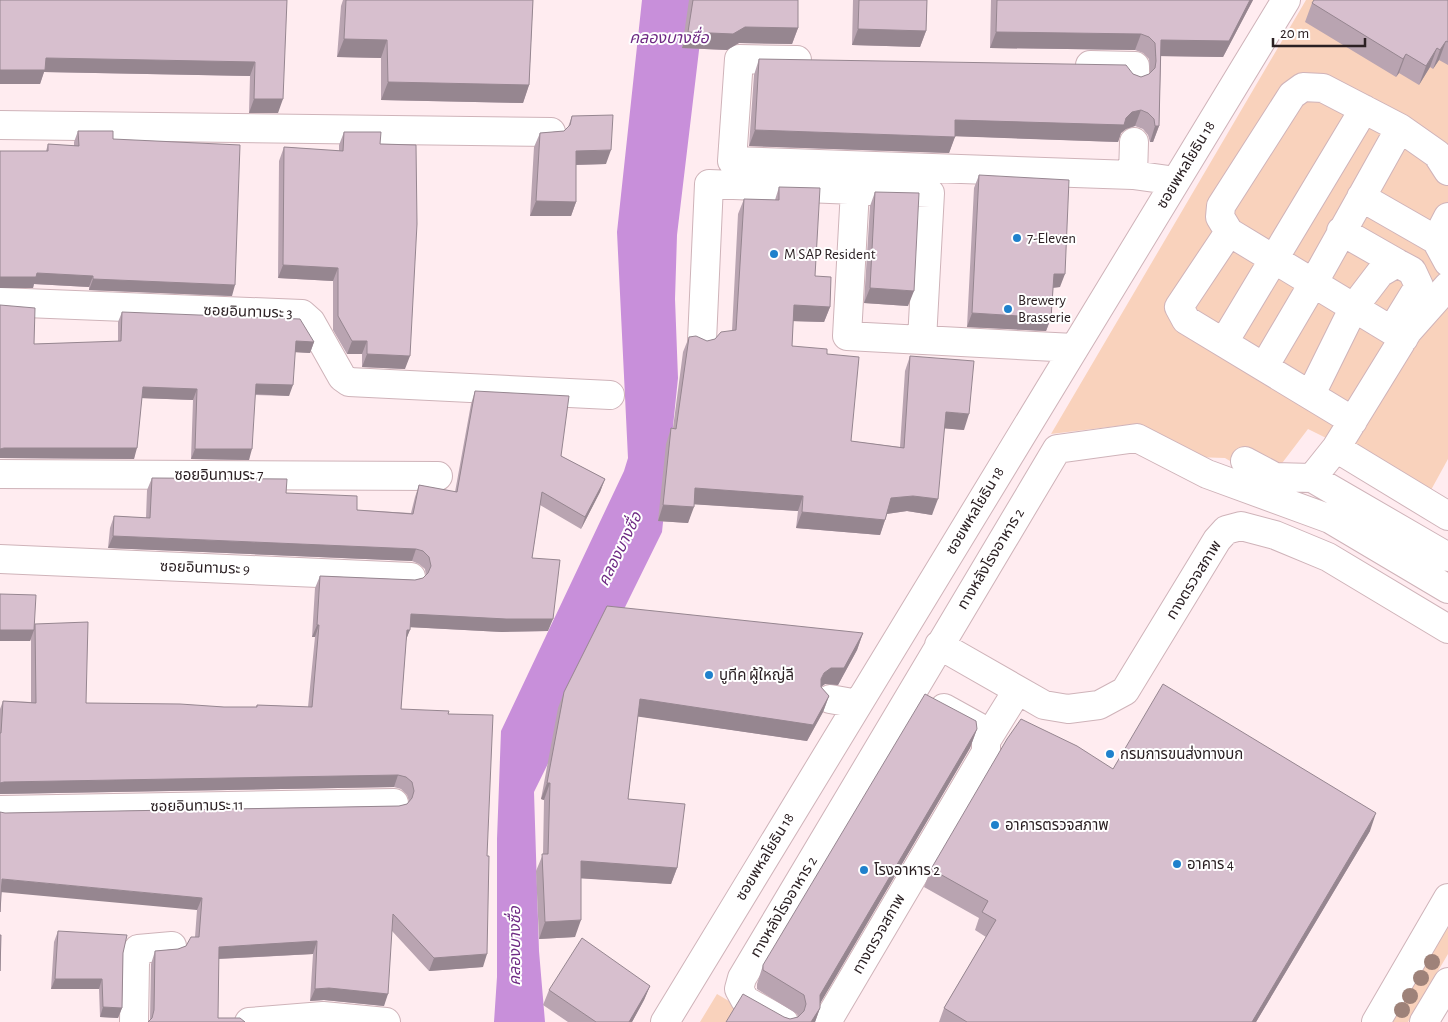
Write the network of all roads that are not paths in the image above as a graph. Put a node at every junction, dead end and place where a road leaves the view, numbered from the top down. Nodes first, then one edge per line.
1 (1286, 0) edge
2 (818, 61) edge
3 (1066, 65) edge
4 (1135, 77) edge
5 (1364, 109) junction
6 (0, 125) edge
7 (1400, 128) junction
8 (551, 132) edge
9 (1134, 142) dead end
10 (1448, 171) edge
11 (1129, 175) junction
12 (1176, 181) junction
13 (855, 190) junction
14 (1361, 197) junction
15 (1341, 231) junction
16 (1229, 232) junction
17 (1444, 240) edge
18 (1275, 258) junction
19 (1397, 263) junction
20 (1314, 282) junction
21 (1447, 291) edge
22 (0, 302) edge
23 (1354, 307) junction
24 (1398, 334) junction
25 (922, 340) junction
26 (702, 341) edge
27 (1224, 342) junction
28 (1074, 348) junction
29 (1264, 367) junction
30 (1311, 394) junction
31 (610, 395) dead end
32 (1353, 421) junction
33 (1336, 448) junction
34 (1245, 462) dead end
35 (0, 474) edge
36 (438, 476) dead end
37 (1312, 478) junction
38 (1448, 516) edge
39 (1448, 557) edge
40 (0, 559) edge
41 (411, 577) dead end
42 (1448, 589) edge
43 (1448, 628) edge
44 (939, 645) junction
45 (912, 690) junction
46 (1016, 691) junction
47 (830, 699) edge
48 (858, 704) junction
49 (986, 741) junction
50 (394, 803) dead end
51 (0, 810) edge
52 (1448, 898) edge
53 (172, 946) dead end
54 (1448, 982) edge
55 (134, 1022) edge
56 (249, 1022) edge
57 (386, 1022) edge
58 (665, 1022) edge
59 (784, 1022) edge
60 (827, 1022) edge
61 (1376, 1022) edge
62 (1424, 1022) edge

1 - 12 street, ซอยพหลโยธิน 18
2 - 11 street
3 - 4 street
5 - 7 street
5 - 16 street
5 - 18 street
6 - 8 street
7 - 10 street
7 - 14 street
9 - 11 street
11 - 12 street
12 - 28 street, ซอยพหลโยธิน 18
13 - 25 street
13 - 25 street
13 - 26 street
14 - 15 street
14 - 17 street
15 - 19 street
15 - 20 street
16 - 18 street
16 - 27 street
18 - 20 street
18 - 27 street
19 - 23 street
19 - 24 street
20 - 23 street
20 - 29 street
21 - 24 street
22 - 31 street, ซอยอินทามระ 3
23 - 24 street
23 - 30 street
24 - 32 street
25 - 28 street
27 - 29 street
28 - 48 street, ซอยพหลโยธิน 18
29 - 30 street
30 - 32 street
32 - 33 street
33 - 37 street
33 - 38 street
34 - 37 street
35 - 36 street, ซอยอินทามระ 7
37 - 39 street
40 - 41 street, ซอยอินทามระ 9
42 - 44 street, ทางหลังโรงอาหาร 2
43 - 46 street, ทางตรวจสภาพ
44 - 45 street, ทางหลังโรงอาหาร 2
44 - 46 street, ทางตรวจสภาพ
45 - 49 street
45 - 59 street, ทางหลังโรงอาหาร 2
46 - 49 street, ทางตรวจสภาพ
47 - 48 street
48 - 58 street, ซอยพหลโยธิน 18
49 - 60 street, ทางตรวจสภาพ
50 - 51 street, ซอยอินทามระ 11
52 - 61 street
53 - 55 street
54 - 62 street
56 - 57 street

